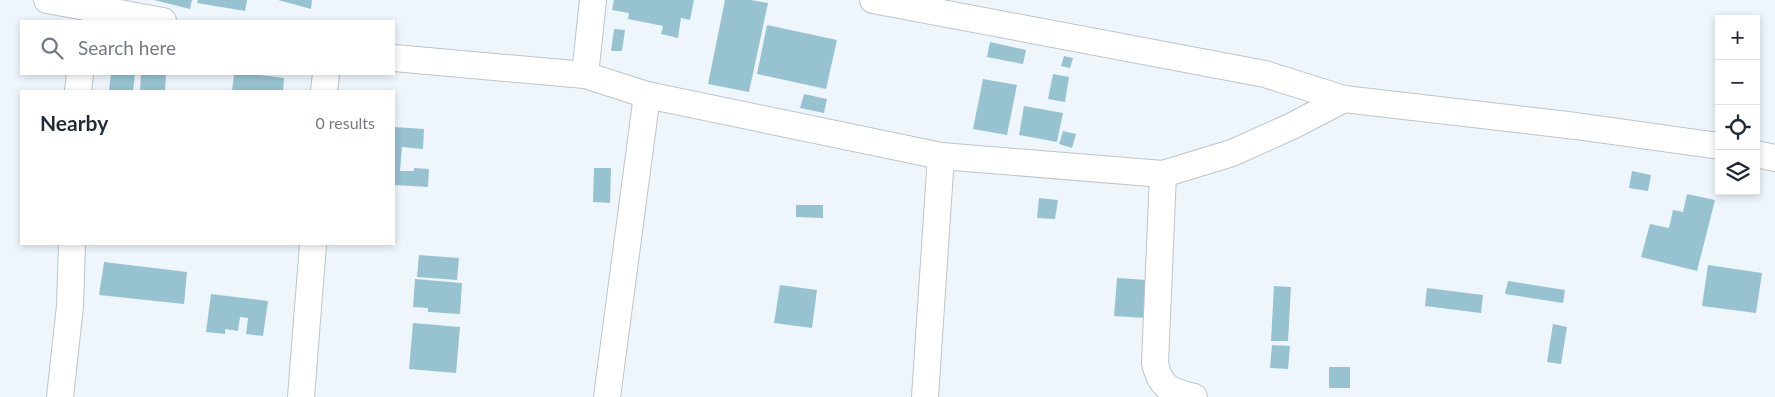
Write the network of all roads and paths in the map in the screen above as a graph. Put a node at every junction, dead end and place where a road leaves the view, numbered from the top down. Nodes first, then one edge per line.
1 (48, 0) edge
2 (593, 0) edge
3 (873, 0) edge
4 (87, 14) edge
5 (152, 20) edge
6 (395, 58) edge
7 (80, 75) edge
8 (326, 75) edge
9 (585, 75) junction
10 (78, 90) edge
11 (324, 90) edge
12 (647, 95) junction
13 (1344, 99) junction
14 (1715, 145) edge
15 (1760, 155) edge
16 (941, 156) junction
17 (1775, 158) edge
18 (1162, 174) junction
19 (72, 245) edge
20 (313, 245) edge
21 (60, 397) edge
22 (301, 397) edge
23 (607, 397) edge
24 (925, 397) edge
25 (1194, 397) edge

1 - 4 street
2 - 9 street
3 - 13 street
4 - 5 street
6 - 9 street
7 - 10 street
8 - 11 street
9 - 12 street
12 - 16 street
12 - 23 street
13 - 14 street
13 - 18 street
15 - 17 street
16 - 18 street
16 - 24 street
18 - 25 street
19 - 21 street
20 - 22 street

